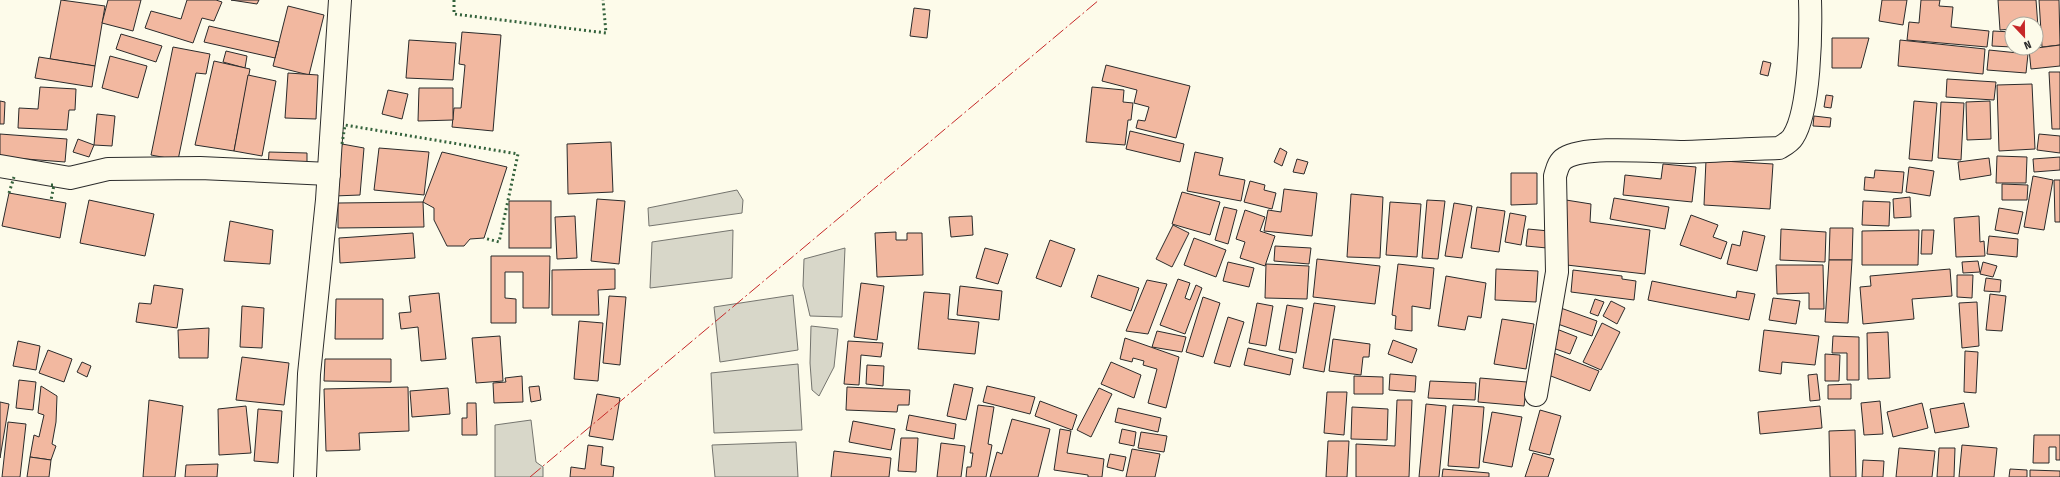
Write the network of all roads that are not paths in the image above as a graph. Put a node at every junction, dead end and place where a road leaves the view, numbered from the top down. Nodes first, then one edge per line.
1 (340, 0) edge
2 (1810, 0) edge
3 (0, 166) edge
4 (329, 174) junction
5 (1536, 396) dead end
6 (305, 477) edge

1 - 4 street
2 - 5 street
3 - 4 street
4 - 6 street

